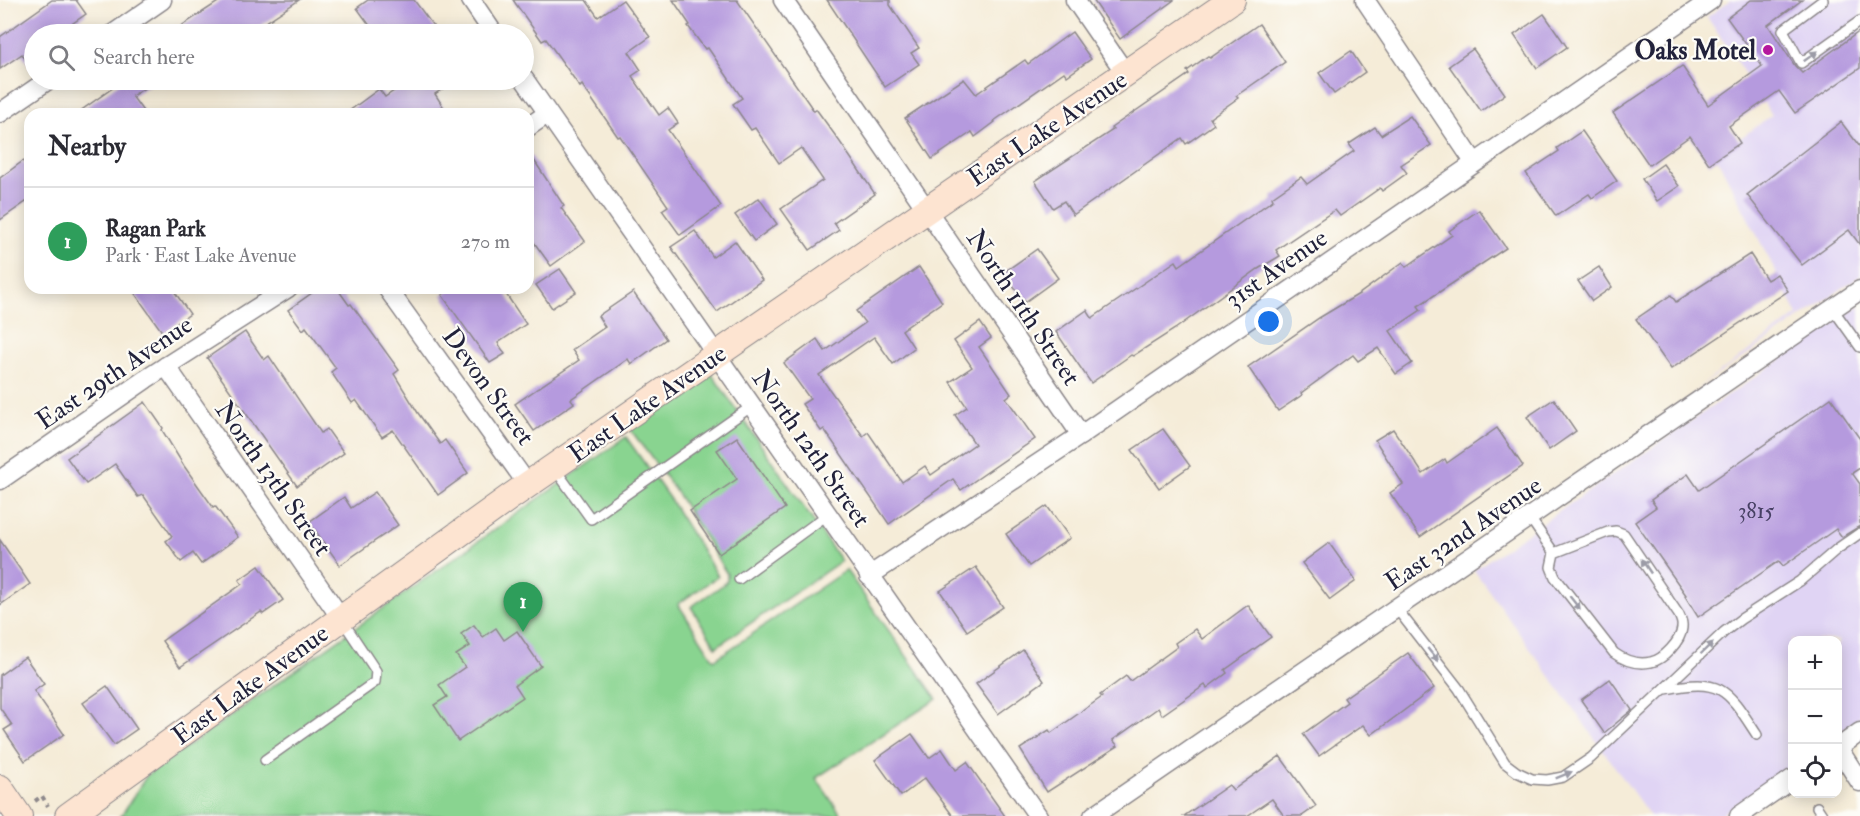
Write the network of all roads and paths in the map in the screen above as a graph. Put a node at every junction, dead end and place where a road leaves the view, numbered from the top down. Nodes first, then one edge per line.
1 (162, 0) edge
2 (471, 0) edge
3 (783, 0) edge
4 (1075, 0) edge
5 (1232, 0) edge
6 (1365, 0) edge
7 (1711, 0) edge
8 (1823, 0) edge
9 (1860, 21) edge
10 (127, 24) edge
11 (487, 24) edge
12 (1126, 74) junction
13 (33, 90) edge
14 (532, 90) edge
15 (0, 113) edge
16 (548, 114) junction
17 (534, 123) edge
18 (1474, 162) junction
19 (927, 210) junction
20 (1860, 290) edge
21 (279, 294) edge
22 (391, 294) edge
23 (1833, 309) junction
24 (1860, 347) edge
25 (716, 355) junction
26 (166, 366) junction
27 (752, 406) junction
28 (1081, 435) junction
29 (554, 467) junction
30 (0, 480) edge
31 (528, 485) junction
32 (827, 515) junction
33 (1530, 518) junction
34 (1860, 533) edge
35 (1554, 553) junction
36 (869, 576) junction
37 (739, 579) dead end
38 (1397, 609) junction
39 (341, 618) junction
40 (1665, 689) junction
41 (1860, 732) edge
42 (1757, 735) dead end
43 (1842, 745) edge
44 (1842, 754) edge
45 (265, 760) dead end
46 (1788, 782) edge
47 (1860, 782) edge
48 (0, 788) edge
49 (1817, 807) dead end
50 (20, 816) edge
51 (68, 816) edge
52 (1038, 816) edge
53 (1093, 816) edge
54 (1739, 816) edge
55 (1823, 816) edge

1 - 10 street
2 - 11 street
3 - 19 street, North 11th Street
4 - 12 street
5 - 12 street, East Lake Avenue
6 - 18 street
7 - 18 street, 31st Avenue
8 -> 9 lane
12 - 19 street, East Lake Avenue
13 - 15 street
14 - 16 street, North 12th Street
16 - 17 street
16 - 25 street, North 12th Street
18 - 28 street, 31st Avenue
19 - 25 street, East Lake Avenue
19 - 28 street, North 11th Street
20 - 23 street, East 32nd Avenue
21 - 26 street, East 29th Avenue
22 - 31 street, Devon Street
23 - 24 lane
23 - 33 street, East 32nd Avenue
25 - 27 street, North 12th Street
25 - 29 street, East Lake Avenue
26 - 30 street, East 29th Avenue
26 - 39 street, North 13th Street
27 - 29 lane
27 - 32 street, North 12th Street
28 - 36 street, 31st Avenue
29 - 31 street, East Lake Avenue
31 - 39 street, East Lake Avenue
32 - 36 street, North 12th Street
32 - 37 lane
33 - 35 lane
33 - 38 street, East 32nd Avenue
40 -> 34 lane
35 -> 35 lane
36 - 52 street, North 12th Street
38 -> 40 lane
38 - 53 street, East 32nd Avenue
39 - 45 lane
39 - 51 street, East Lake Avenue
40 - 42 lane
41 - 43 street
44 - 47 street
46 - 54 street
48 - 50 street
49 - 55 lane

